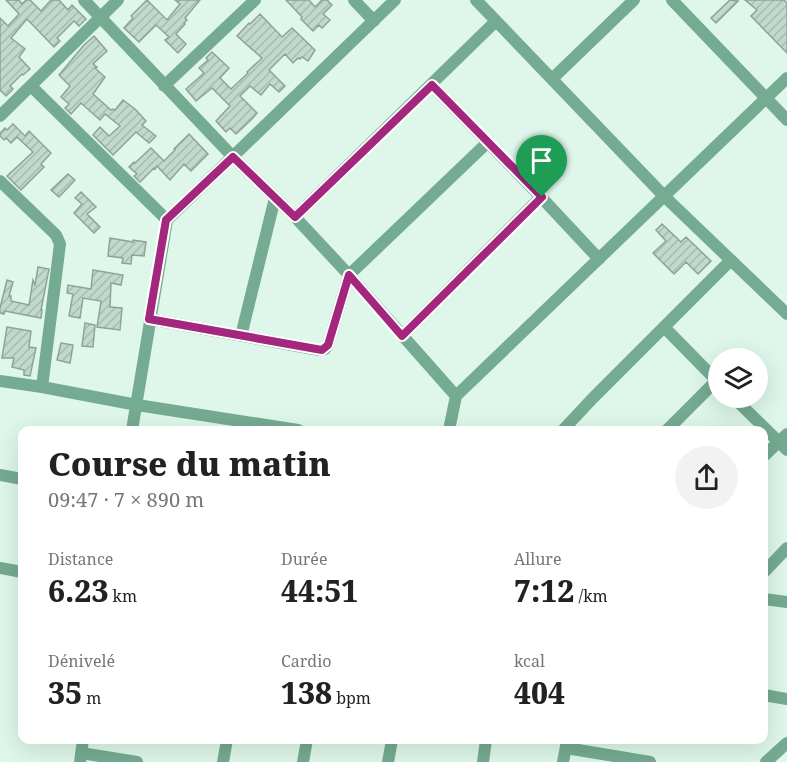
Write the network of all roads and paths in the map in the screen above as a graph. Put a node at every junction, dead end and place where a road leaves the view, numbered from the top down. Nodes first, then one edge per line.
1 (84, 0) edge
2 (118, 0) edge
3 (255, 0) edge
4 (354, 0) edge
5 (395, 0) edge
6 (476, 0) edge
7 (634, 0) edge
8 (672, 0) edge
9 (100, 18) junction
10 (374, 21) junction
11 (496, 21) junction
12 (787, 78) edge
13 (552, 79) junction
14 (432, 85) junction
15 (31, 86) junction
16 (164, 86) junction
17 (766, 98) junction
18 (0, 116) edge
19 (787, 120) edge
20 (488, 142) junction
21 (233, 157) junction
22 (0, 181) edge
23 (664, 196) junction
24 (542, 197) junction
25 (275, 198) junction
26 (295, 217) junction
27 (166, 220) junction
28 (598, 259) junction
29 (731, 260) junction
30 (349, 275) junction
31 (787, 314) edge
32 (149, 319) junction
33 (664, 327) junction
34 (241, 336) junction
35 (402, 336) junction
36 (708, 371) edge
37 (0, 381) edge
38 (42, 387) junction
39 (708, 391) edge
40 (456, 396) junction
41 (137, 405) junction
42 (745, 408) edge
43 (133, 426) edge
44 (272, 426) edge
45 (450, 426) edge
46 (567, 426) edge
47 (671, 426) edge
48 (766, 426) edge
49 (768, 428) edge
50 (784, 442) edge
51 (768, 453) edge
52 (0, 475) edge
53 (18, 478) edge
54 (787, 548) edge
55 (0, 568) edge
56 (768, 569) edge
57 (18, 571) edge
58 (768, 600) edge
59 (787, 602) edge
60 (768, 696) edge
61 (787, 699) edge
62 (787, 743) edge
63 (226, 744) edge
64 (306, 744) edge
65 (391, 744) edge
66 (485, 744) edge
67 (567, 744) edge
68 (80, 758) edge
69 (137, 762) edge
70 (223, 762) edge
71 (303, 762) edge
72 (388, 762) edge
73 (483, 762) edge
74 (564, 762) edge
75 (650, 762) edge
76 (766, 762) edge

1 - 9 street
2 - 9 street
3 - 16 street
4 - 10 street
5 - 10 street
6 - 11 street
7 - 13 street
8 - 17 street
9 - 15 street
9 - 16 street
10 - 21 street
11 - 13 street
11 - 14 street
12 - 17 street
13 - 23 street
14 - 20 street
14 - 26 street
15 - 18 street
15 - 27 street
16 - 21 street
17 - 19 street
17 - 23 street
20 - 24 street
20 - 30 street
21 - 25 street
21 - 27 street
22 - 38 street
23 - 28 street
23 - 29 street
24 - 28 street
24 - 35 street
25 - 26 street
25 - 34 street
26 - 30 street
27 - 32 street
28 - 40 street
29 - 31 street
29 - 33 street
30 - 34 street
30 - 35 street
32 - 34 street
32 - 41 street
33 - 36 street
33 - 46 street
35 - 40 street
37 - 38 street
38 - 41 street
39 - 47 street
40 - 45 street
41 - 43 street
41 - 44 street
42 - 48 street
49 - 50 street
50 - 51 street
52 - 53 street
54 - 56 street
55 - 57 street
58 - 59 street
60 - 61 street
62 - 76 street
63 - 70 street
64 - 71 street
65 - 72 street
66 - 73 street
67 - 74 street
67 - 75 street
68 - 69 street

